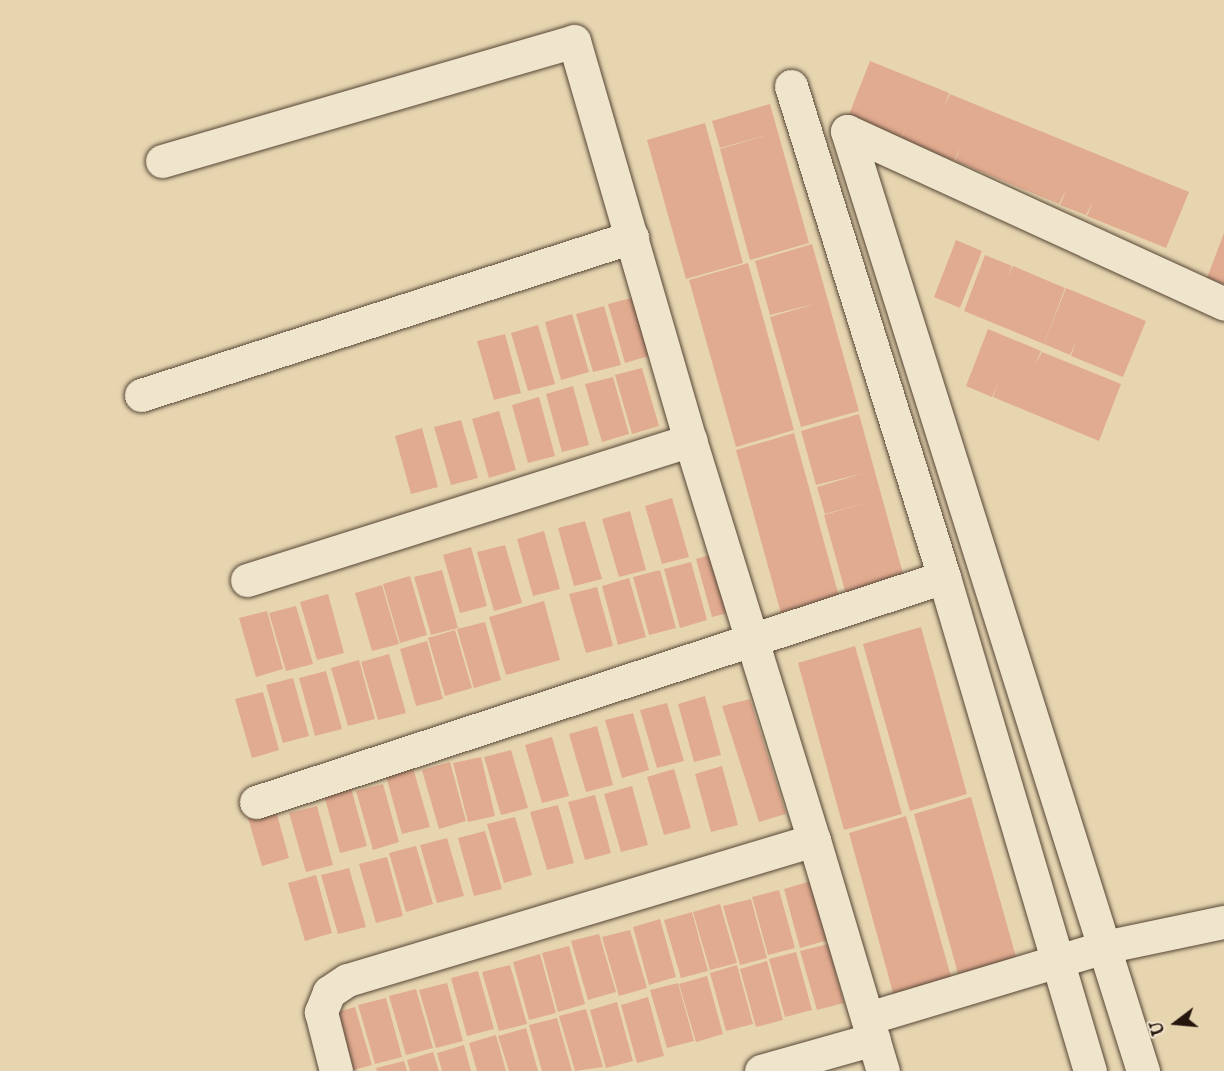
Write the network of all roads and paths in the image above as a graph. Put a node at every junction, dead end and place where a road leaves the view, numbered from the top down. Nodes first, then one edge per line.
1 (791, 86) dead end
2 (162, 161) dead end
3 (632, 237) junction
4 (1224, 304) edge
5 (141, 395) dead end
6 (690, 440) junction
7 (944, 577) junction
8 (247, 580) dead end
9 (752, 637) junction
10 (256, 802) dead end
11 (814, 840) junction
12 (1224, 922) edge
13 (1104, 947) junction
14 (1057, 961) junction
15 (871, 1028) junction
16 (336, 1071) edge
17 (761, 1071) edge
18 (883, 1071) edge
19 (1090, 1071) edge
20 (1143, 1071) edge

1 - 7 street
2 - 3 street
3 - 5 street
3 - 6 street
4 - 13 street
6 - 8 street
6 - 9 street
7 - 9 street
7 - 14 street
9 - 10 street
9 - 11 street
11 - 15 street
11 - 16 street
12 - 13 street
13 - 14 street
13 - 20 street
14 - 15 street
14 - 19 street
15 - 17 street
15 - 18 street

